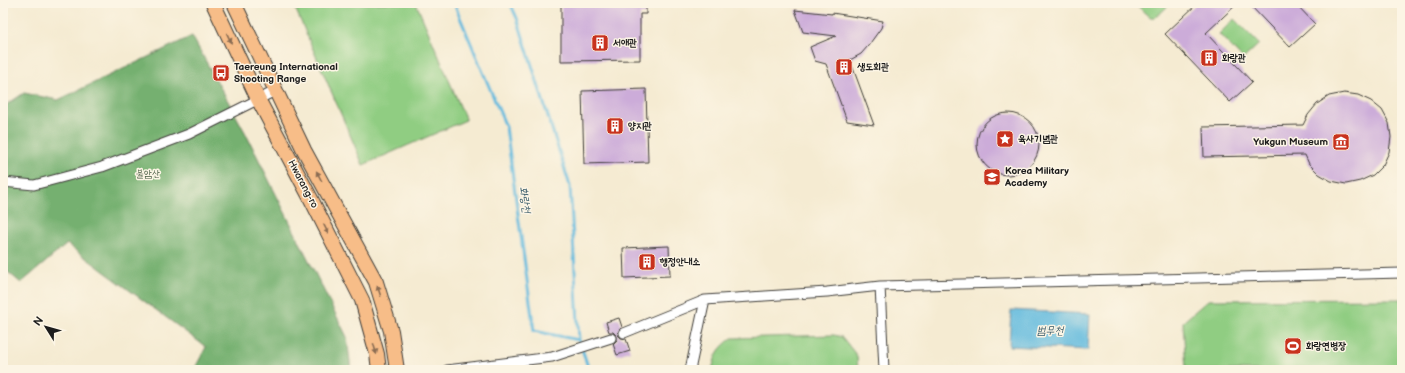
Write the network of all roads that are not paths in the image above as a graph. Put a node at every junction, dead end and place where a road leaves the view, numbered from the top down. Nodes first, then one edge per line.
1 (213, 3) edge
2 (234, 3) edge
3 (275, 91) junction
4 (258, 100) junction
5 (3, 182) edge
6 (1402, 273) edge
7 (880, 286) junction
8 (705, 300) junction
9 (624, 333) dead end
10 (610, 338) dead end
11 (379, 370) edge
12 (397, 370) edge
13 (447, 370) edge
14 (690, 370) edge
15 (884, 370) edge

1 -> 4 main road, Hwarang-ro
2 - 3 main road, Hwarang-ro
3 - 4 street
12 -> 3 main road, Hwarang-ro
4 - 5 street
4 -> 11 main road, Hwarang-ro
6 - 7 street
7 - 8 street
7 - 15 street
8 - 9 street
8 - 14 street
10 - 13 street

